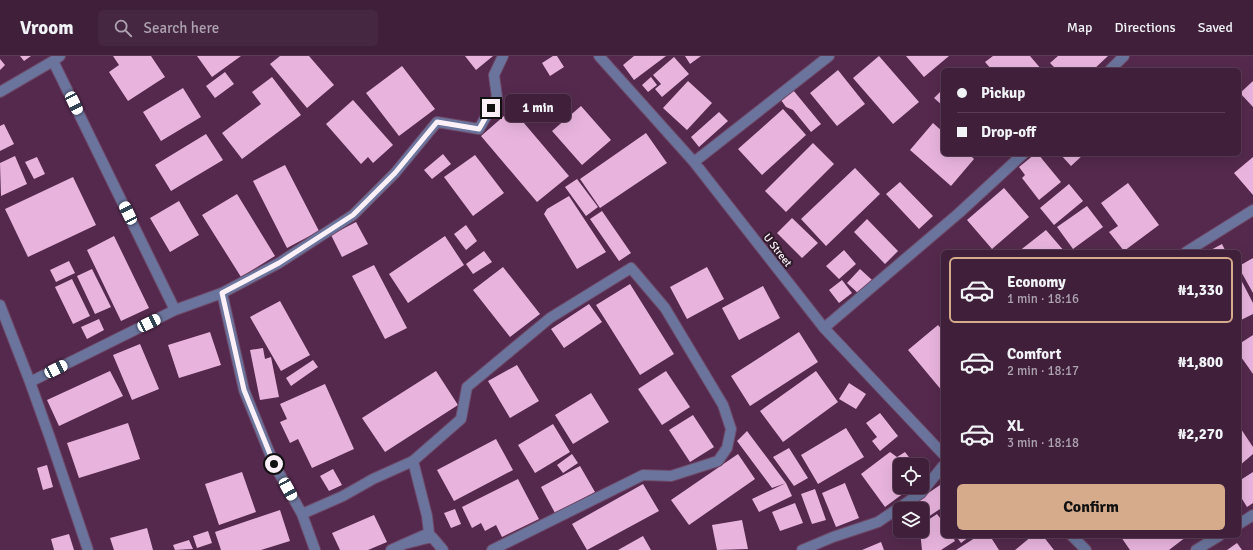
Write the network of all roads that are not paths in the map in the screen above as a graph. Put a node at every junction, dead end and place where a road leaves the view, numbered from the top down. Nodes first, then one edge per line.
1 (503, 56) edge
2 (599, 56) edge
3 (829, 56) edge
4 (1124, 56) edge
5 (56, 59) edge
6 (1112, 68) edge
7 (0, 92) edge
8 (1021, 156) edge
9 (694, 162) junction
10 (1253, 210) edge
11 (1189, 250) edge
12 (222, 293) junction
13 (0, 305) edge
14 (176, 310) junction
15 (824, 328) junction
16 (30, 382) junction
17 (941, 452) edge
18 (413, 461) junction
19 (941, 468) edge
20 (302, 514) junction
21 (1253, 516) edge
22 (1241, 523) edge
23 (1074, 538) edge
24 (1216, 538) edge
25 (404, 544) junction
26 (88, 550) edge
27 (315, 550) edge
28 (391, 550) edge
29 (443, 550) edge
30 (492, 550) edge
31 (802, 550) edge
32 (1086, 550) edge
33 (1196, 550) edge

1 - 12 street
2 - 9 street, U Street
3 - 9 street
4 - 6 street
5 - 7 street
5 - 14 street
8 - 15 street
9 - 15 street, U Street
10 - 11 street
12 - 14 street
12 - 20 street
13 - 16 street
14 - 16 street
15 - 17 street, U Street
16 - 26 street
18 - 20 street
18 - 25 street
18 - 30 street
19 - 31 street
20 - 27 street
21 - 22 street
23 - 32 street
24 - 33 street
25 - 28 street
25 - 29 street

